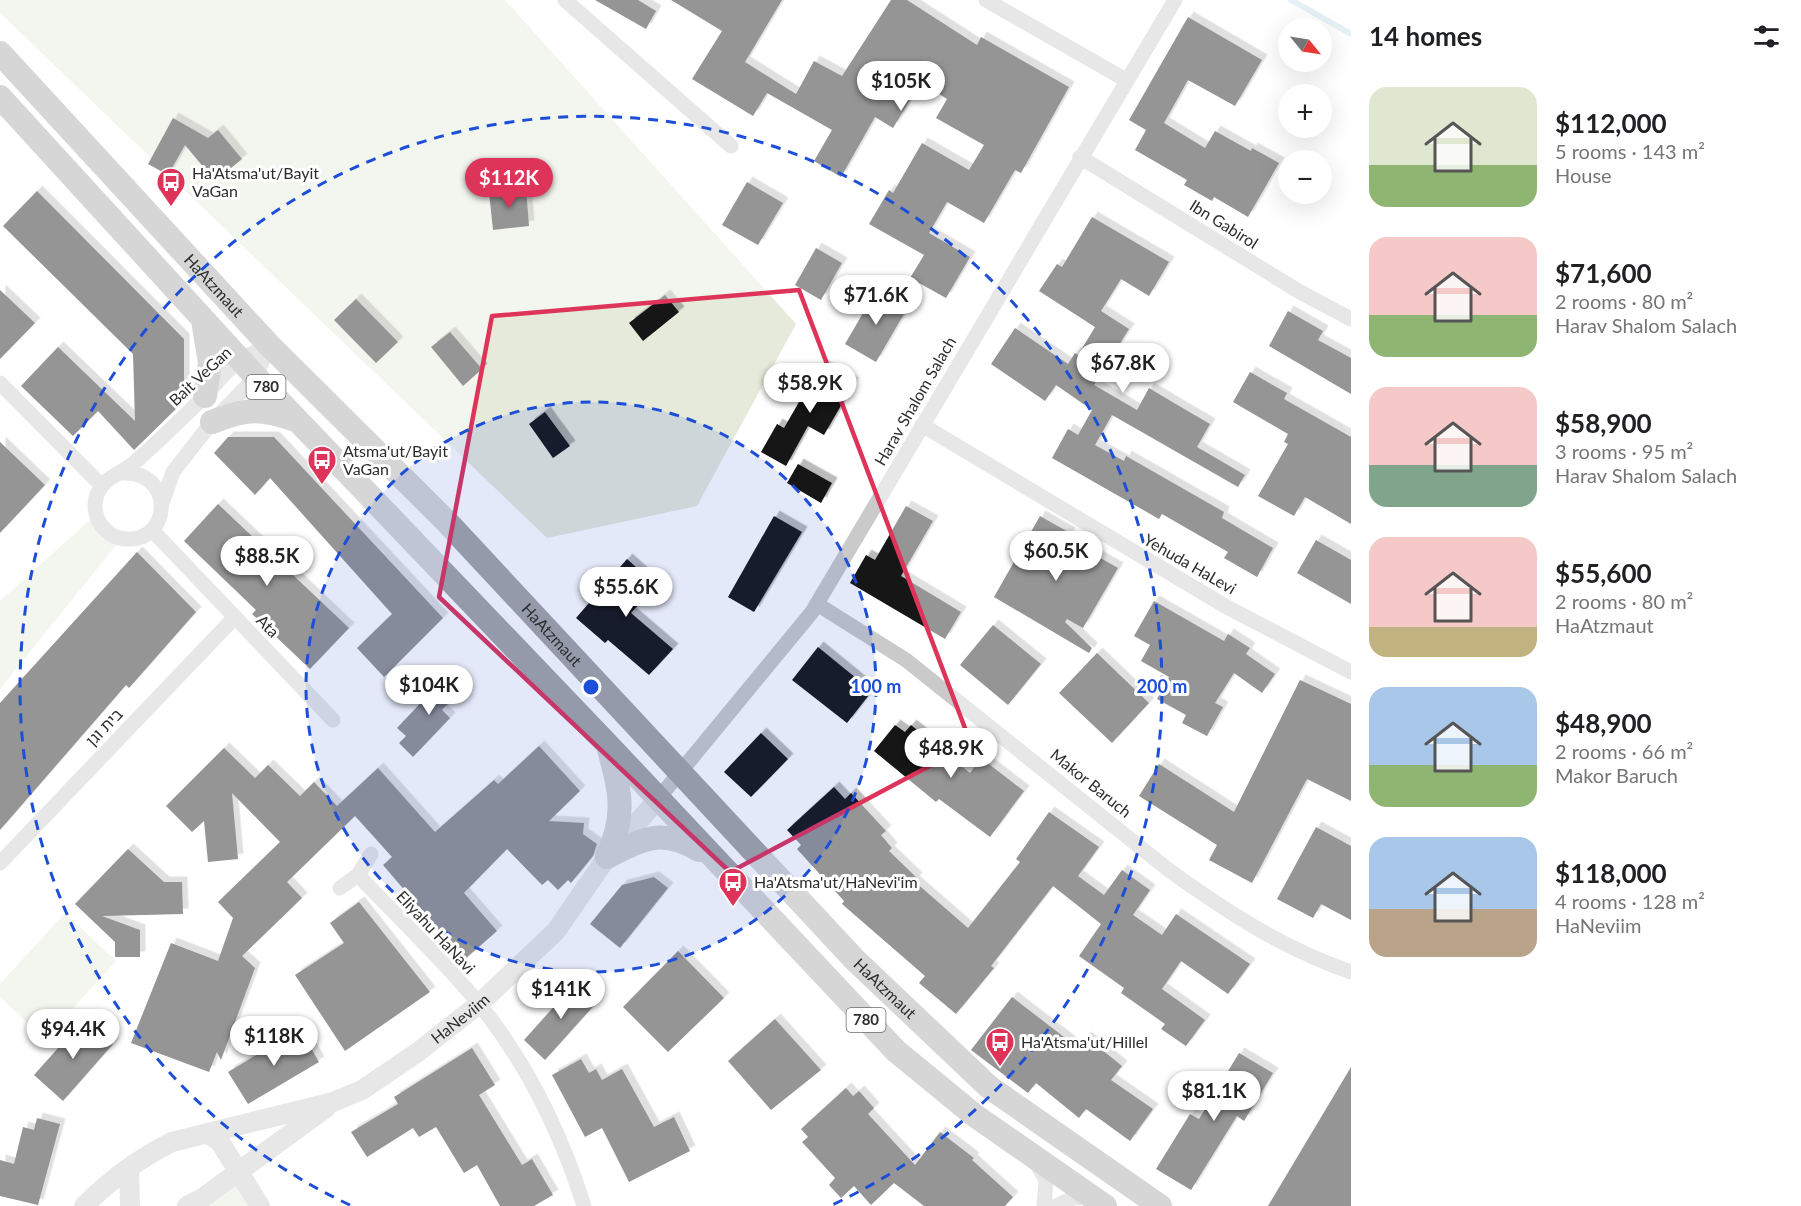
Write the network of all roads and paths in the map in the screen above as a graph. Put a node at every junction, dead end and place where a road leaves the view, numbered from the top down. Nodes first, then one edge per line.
1 (566, 0) edge
2 (986, 0) edge
3 (1175, 0) edge
4 (0, 53) edge
5 (1126, 80) junction
6 (0, 97) edge
7 (731, 146) dead end
8 (1080, 157) junction
9 (202, 318) junction
10 (1351, 319) edge
11 (269, 345) junction
12 (248, 368) junction
13 (3, 391) edge
14 (205, 396) junction
15 (298, 420) junction
16 (212, 422) junction
17 (922, 425) junction
18 (124, 473) junction
19 (102, 486) junction
20 (162, 503) junction
21 (152, 530) junction
22 (817, 604) junction
23 (235, 617) junction
24 (1351, 672) edge
25 (333, 720) dead end
26 (608, 744) junction
27 (681, 772) junction
28 (657, 799) junction
29 (371, 854) dead end
30 (607, 857) junction
31 (711, 858) junction
32 (0, 863) edge
33 (358, 875) junction
34 (339, 888) dead end
35 (1351, 972) edge
36 (479, 1004) junction
37 (333, 1102) junction
38 (207, 1133) junction
39 (1032, 1156) junction
40 (129, 1169) junction
41 (239, 1171) junction
42 (1098, 1201) edge
43 (84, 1206) edge
44 (130, 1206) edge
45 (187, 1206) edge
46 (260, 1206) edge
47 (584, 1206) edge
48 (1044, 1206) edge
49 (1056, 1206) edge
50 (1160, 1206) edge

1 - 7 street
2 - 5 street
3 - 5 street, Harav Shalom Salach
4 - 11 main road, HaAtzmaut / 780
5 - 8 street, Harav Shalom Salach
6 - 9 main road, HaAtzmaut / 780
8 - 10 street, Ibn Gabirol
8 - 17 street, Harav Shalom Salach
9 - 12 main road, HaAtzmaut / 780
9 - 14 main road
11 - 12 street, Bait VeGan
11 - 12 street, Bait VeGan
11 - 27 main road, HaAtzmaut / 780
12 - 14 street, Bait VeGan
12 - 15 main road, HaAtzmaut / 780
12 - 16 street, Bait VeGan
13 - 19 street
14 - 18 street, Bait VeGan
15 - 16 main road
15 - 26 main road, HaAtzmaut / 780
16 - 20 street, Bait VeGan
17 - 22 street, Harav Shalom Salach
17 - 24 street, Yehuda HaLevi
18 - 19 street
18 - 20 street
19 - 21 street
20 - 21 street
21 - 23 street, Ata
22 - 27 street, Harav Shalom Salach
22 - 35 street, Makor Baruch
23 - 25 street, Ata
23 - 32 street, בית וגן
26 - 28 main road, HaAtzmaut / 780
26 - 30 main road
27 - 28 street, Harav Shalom Salach
27 - 50 main road, HaAtzmaut / 780
28 - 30 street, HaNeviim
28 - 31 main road, HaAtzmaut / 780
29 - 33 street
30 - 31 main road
30 - 36 street, HaNeviim
31 - 39 main road, HaAtzmaut / 780
33 - 34 street
33 - 36 street, Eliyahu HaNavi
36 - 37 street, HaNeviim
36 - 47 street, Eliyahu HaNavi
37 - 38 street, HaNeviim
37 - 41 street, HaNeviim
38 - 40 street, HaNeviim
38 - 41 street
39 - 42 main road, HaAtzmaut / 780
39 - 48 street
40 - 43 street, HaNeviim
40 - 44 street
41 - 45 street, HaNeviim
41 - 46 street
42 - 49 street

